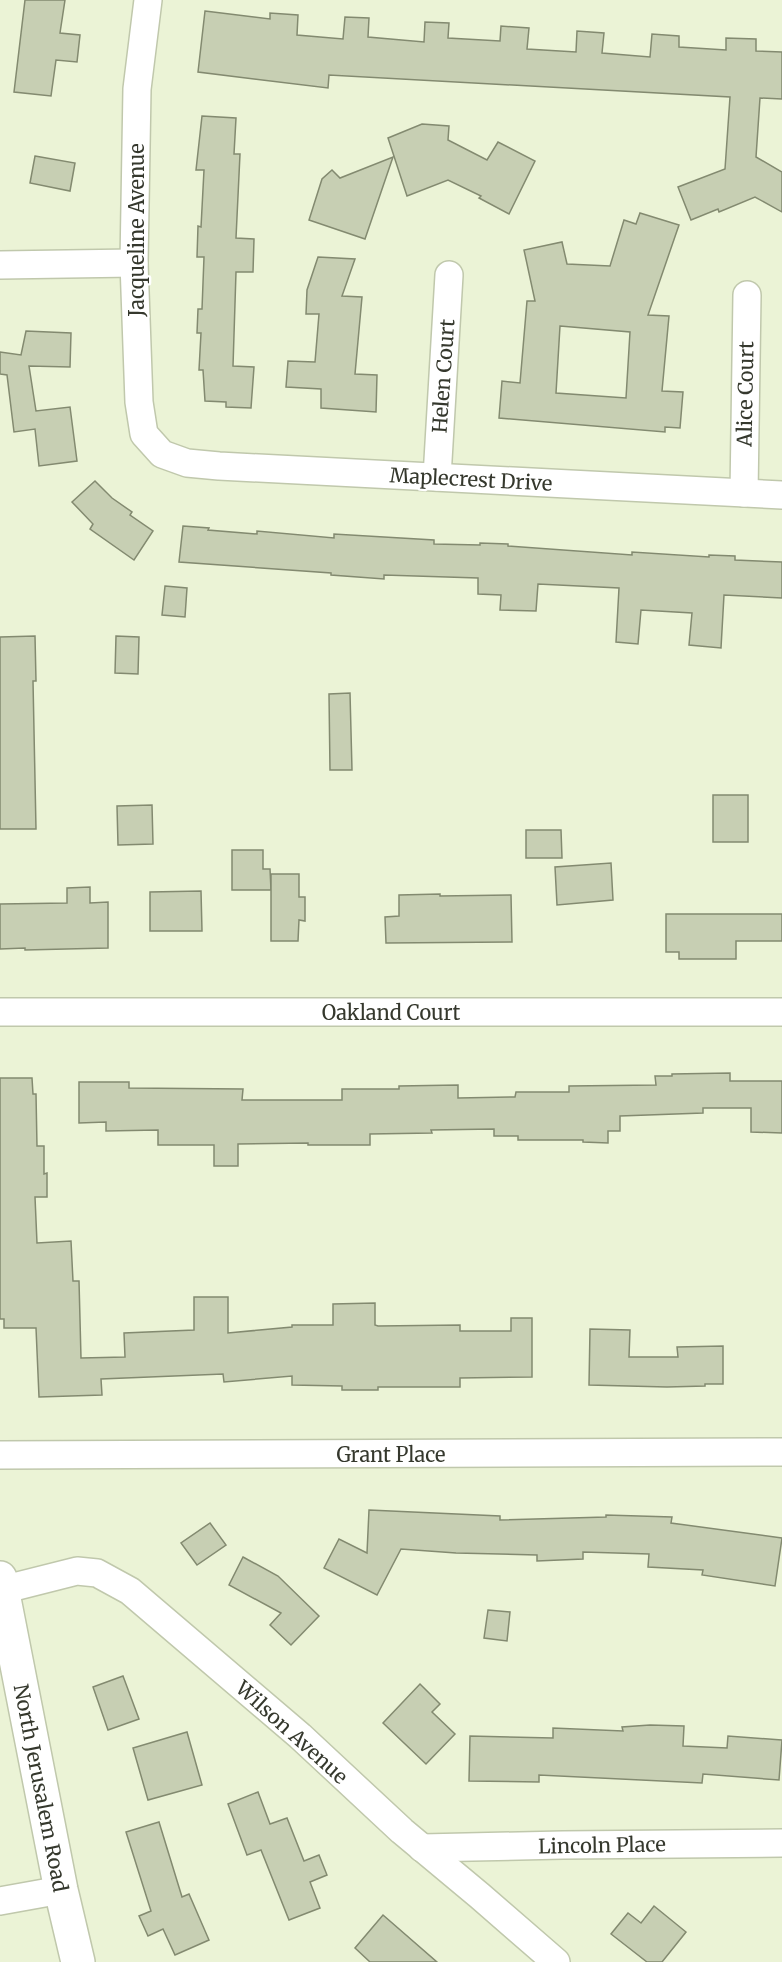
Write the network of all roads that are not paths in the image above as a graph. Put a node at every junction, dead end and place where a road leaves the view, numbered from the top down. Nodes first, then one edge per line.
1 (148, 0) edge
2 (134, 263) junction
3 (0, 265) edge
4 (449, 275) dead end
5 (747, 295) dead end
6 (162, 454) joint
7 (437, 477) junction
8 (744, 493) junction
9 (782, 495) edge
10 (0, 1012) edge
11 (782, 1012) edge
12 (782, 1452) edge
13 (0, 1455) edge
14 (1, 1584) edge
15 (782, 1843) edge
16 (423, 1848) junction
17 (61, 1890) junction
18 (0, 1901) edge
19 (78, 1962) edge
20 (556, 1962) edge

1 - 2 street, Jacqueline Avenue
2 - 3 street
2 - 6 street, Jacqueline Avenue
4 - 7 street, Helen Court
5 - 8 street, Alice Court
6 - 7 street, Maplecrest Drive
7 - 8 street, Maplecrest Drive
8 - 9 street, Maplecrest Drive
10 - 11 street, Oakland Court
12 - 13 street, Grant Place
14 - 16 street, Wilson Avenue
14 - 17 main road, North Jerusalem Road
15 - 16 street, Lincoln Place
16 - 20 street, Wilson Avenue
17 - 18 street
17 - 19 main road, North Jerusalem Road

